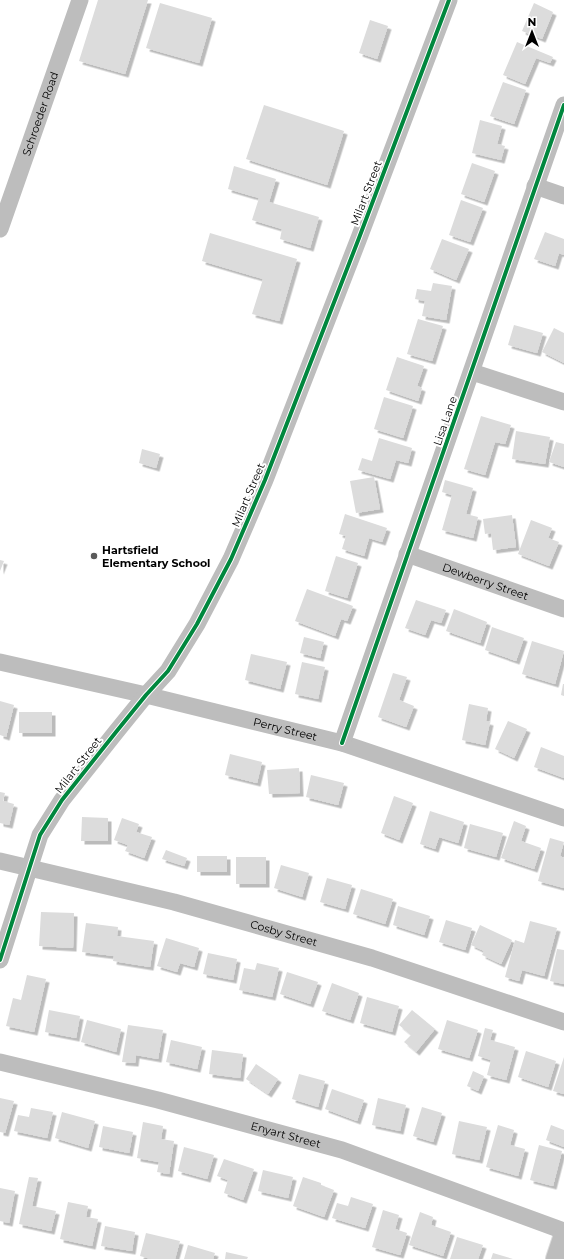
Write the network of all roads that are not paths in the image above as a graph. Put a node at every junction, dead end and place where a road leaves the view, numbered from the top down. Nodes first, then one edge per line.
1 (80, 0) edge
2 (449, 0) edge
3 (564, 106) edge
4 (535, 186) junction
5 (564, 196) edge
6 (0, 228) edge
7 (472, 372) junction
8 (564, 402) edge
9 (407, 554) junction
10 (564, 610) edge
11 (0, 662) edge
12 (146, 695) junction
13 (342, 743) junction
14 (564, 818) edge
15 (0, 862) edge
16 (29, 868) junction
17 (0, 960) edge
18 (564, 1022) edge
19 (0, 1062) edge
20 (564, 1231) edge
21 (564, 1238) edge
22 (557, 1259) edge

1 - 6 street, Schroeder Road
2 - 12 street, Milart Street
3 - 4 street, Lisa Lane
4 - 5 street
4 - 7 street, Lisa Lane
7 - 8 street
7 - 9 street, Lisa Lane
9 - 10 street, Dewberry Street
9 - 13 street, Lisa Lane
11 - 12 street, Perry Street
12 - 13 street, Perry Street
12 - 16 street, Milart Street
13 - 14 street, Perry Street
15 - 16 street, Cosby Street
16 - 17 street, Milart Street
16 - 18 street, Cosby Street
19 - 20 street, Enyart Street
21 - 22 main road

